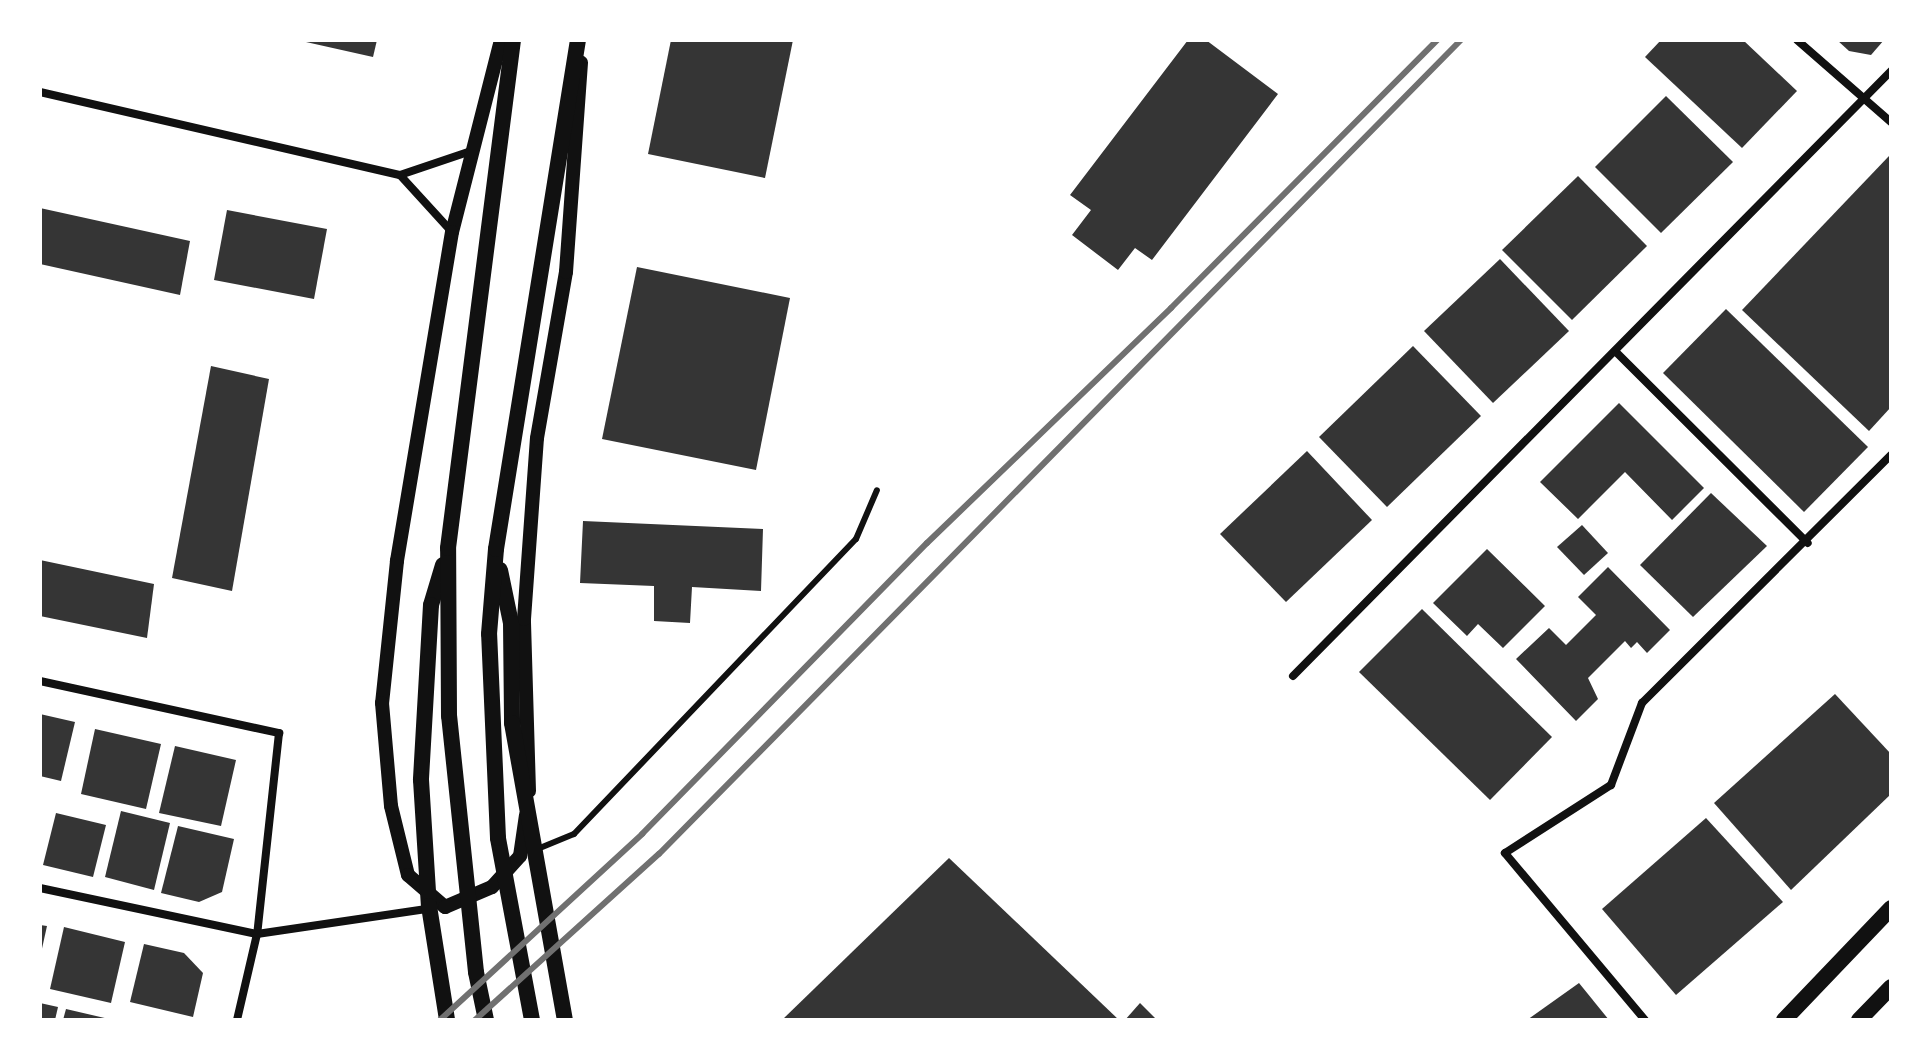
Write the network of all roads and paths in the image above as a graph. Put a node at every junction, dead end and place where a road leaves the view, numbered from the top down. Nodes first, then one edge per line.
1 (501, 40) edge
2 (513, 40) edge
3 (580, 40) edge
4 (1797, 40) edge
5 (1891, 71) edge
6 (40, 92) edge
7 (1864, 98) junction
8 (1891, 122) edge
9 (471, 151) junction
10 (400, 175) junction
11 (452, 232) junction
12 (1615, 351) junction
13 (1891, 455) edge
14 (877, 490) dead end
15 (1808, 543) junction
16 (448, 548) junction
17 (496, 549) junction
18 (1293, 676) dead end
19 (40, 681) edge
20 (520, 856) junction
21 (40, 888) edge
22 (445, 907) junction
23 (1891, 908) edge
24 (257, 934) junction
25 (1891, 987) edge
26 (237, 1020) edge
27 (447, 1020) edge
28 (486, 1020) edge
29 (532, 1020) edge
30 (565, 1020) edge
31 (1645, 1020) edge
32 (1784, 1020) edge
33 (1859, 1020) edge

1 - 9 street
2 - 16 main road
3 - 17 main road
3 - 20 street
4 - 7 street
5 - 7 street
6 - 10 street
7 - 8 street
7 - 12 street
9 - 10 street
9 - 11 street
10 - 11 street
11 - 22 street
12 - 15 street
12 - 18 street
13 - 15 street
14 - 20 lane
15 - 31 street
16 - 27 main road
16 - 28 main road
17 - 29 main road
17 - 30 main road
19 - 24 street
20 - 22 street
21 - 24 street
22 - 24 street
23 - 32 main road
24 - 26 street
25 - 33 main road

